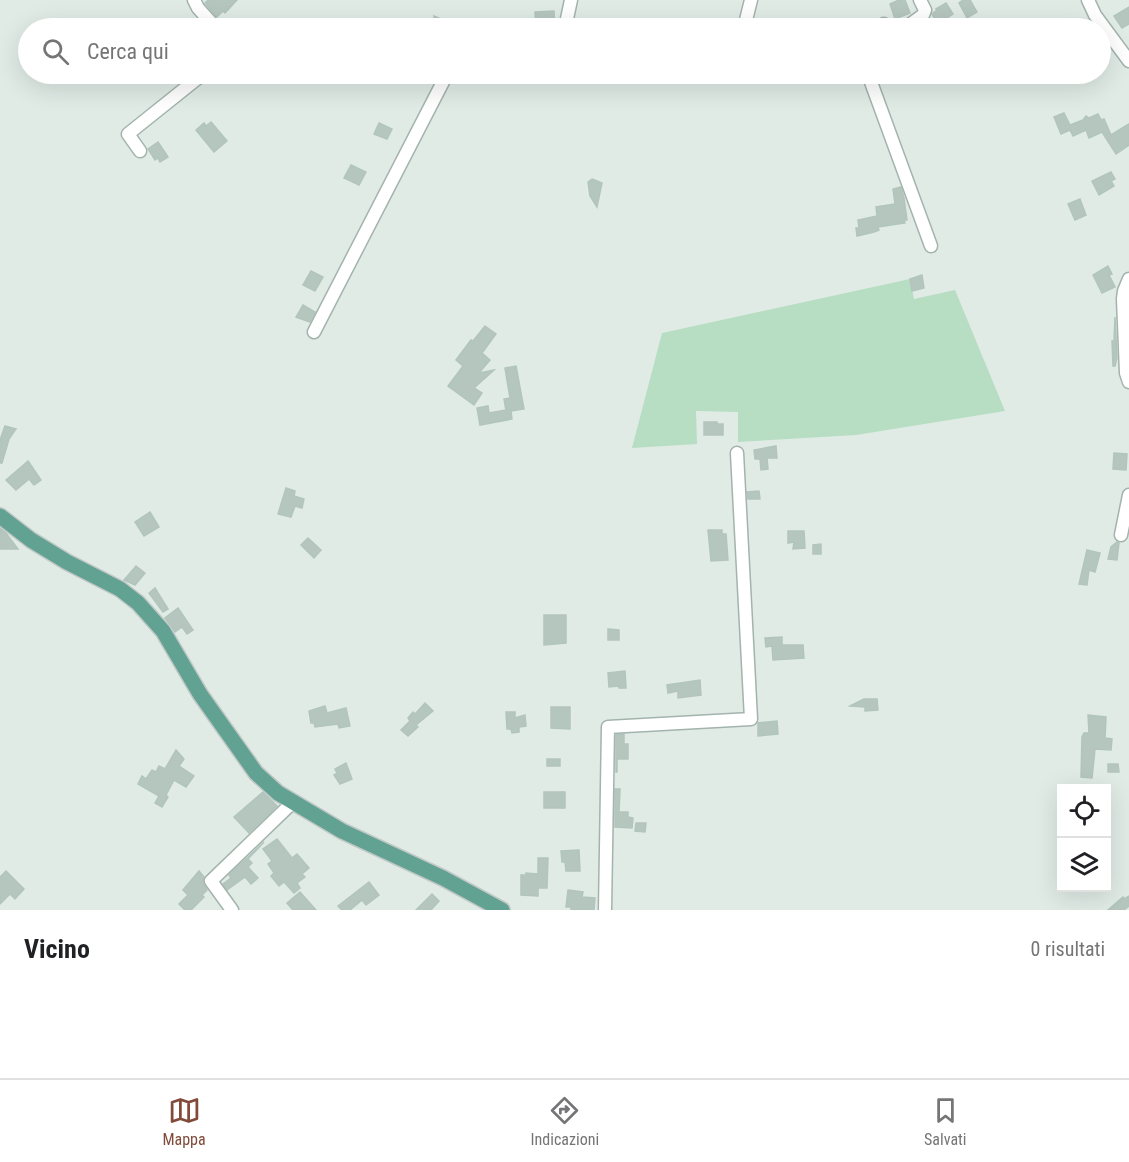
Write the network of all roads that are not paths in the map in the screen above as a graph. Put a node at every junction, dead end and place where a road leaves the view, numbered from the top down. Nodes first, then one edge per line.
1 (194, 0) edge
2 (571, 0) edge
3 (751, 0) edge
4 (920, 0) edge
5 (1088, 0) edge
6 (207, 18) edge
7 (567, 18) edge
8 (746, 18) edge
9 (920, 18) edge
10 (1097, 18) edge
11 (1111, 37) edge
12 (1129, 61) edge
13 (190, 84) edge
14 (442, 84) edge
15 (872, 84) edge
16 (140, 151) dead end
17 (931, 246) dead end
18 (1129, 279) edge
19 (314, 332) dead end
20 (1129, 382) edge
21 (737, 453) dead end
22 (1129, 495) edge
23 (0, 516) edge
24 (1121, 535) dead end
25 (292, 803) junction
26 (232, 910) edge
27 (502, 910) edge
28 (605, 910) edge

1 - 6 street
2 - 7 street
3 - 8 street
4 - 9 street
5 - 10 street
11 - 12 street
13 - 16 street
14 - 19 street
15 - 17 street
18 - 20 street
21 - 28 street
22 - 24 street
23 - 25 main road
25 - 26 street
25 - 27 main road

